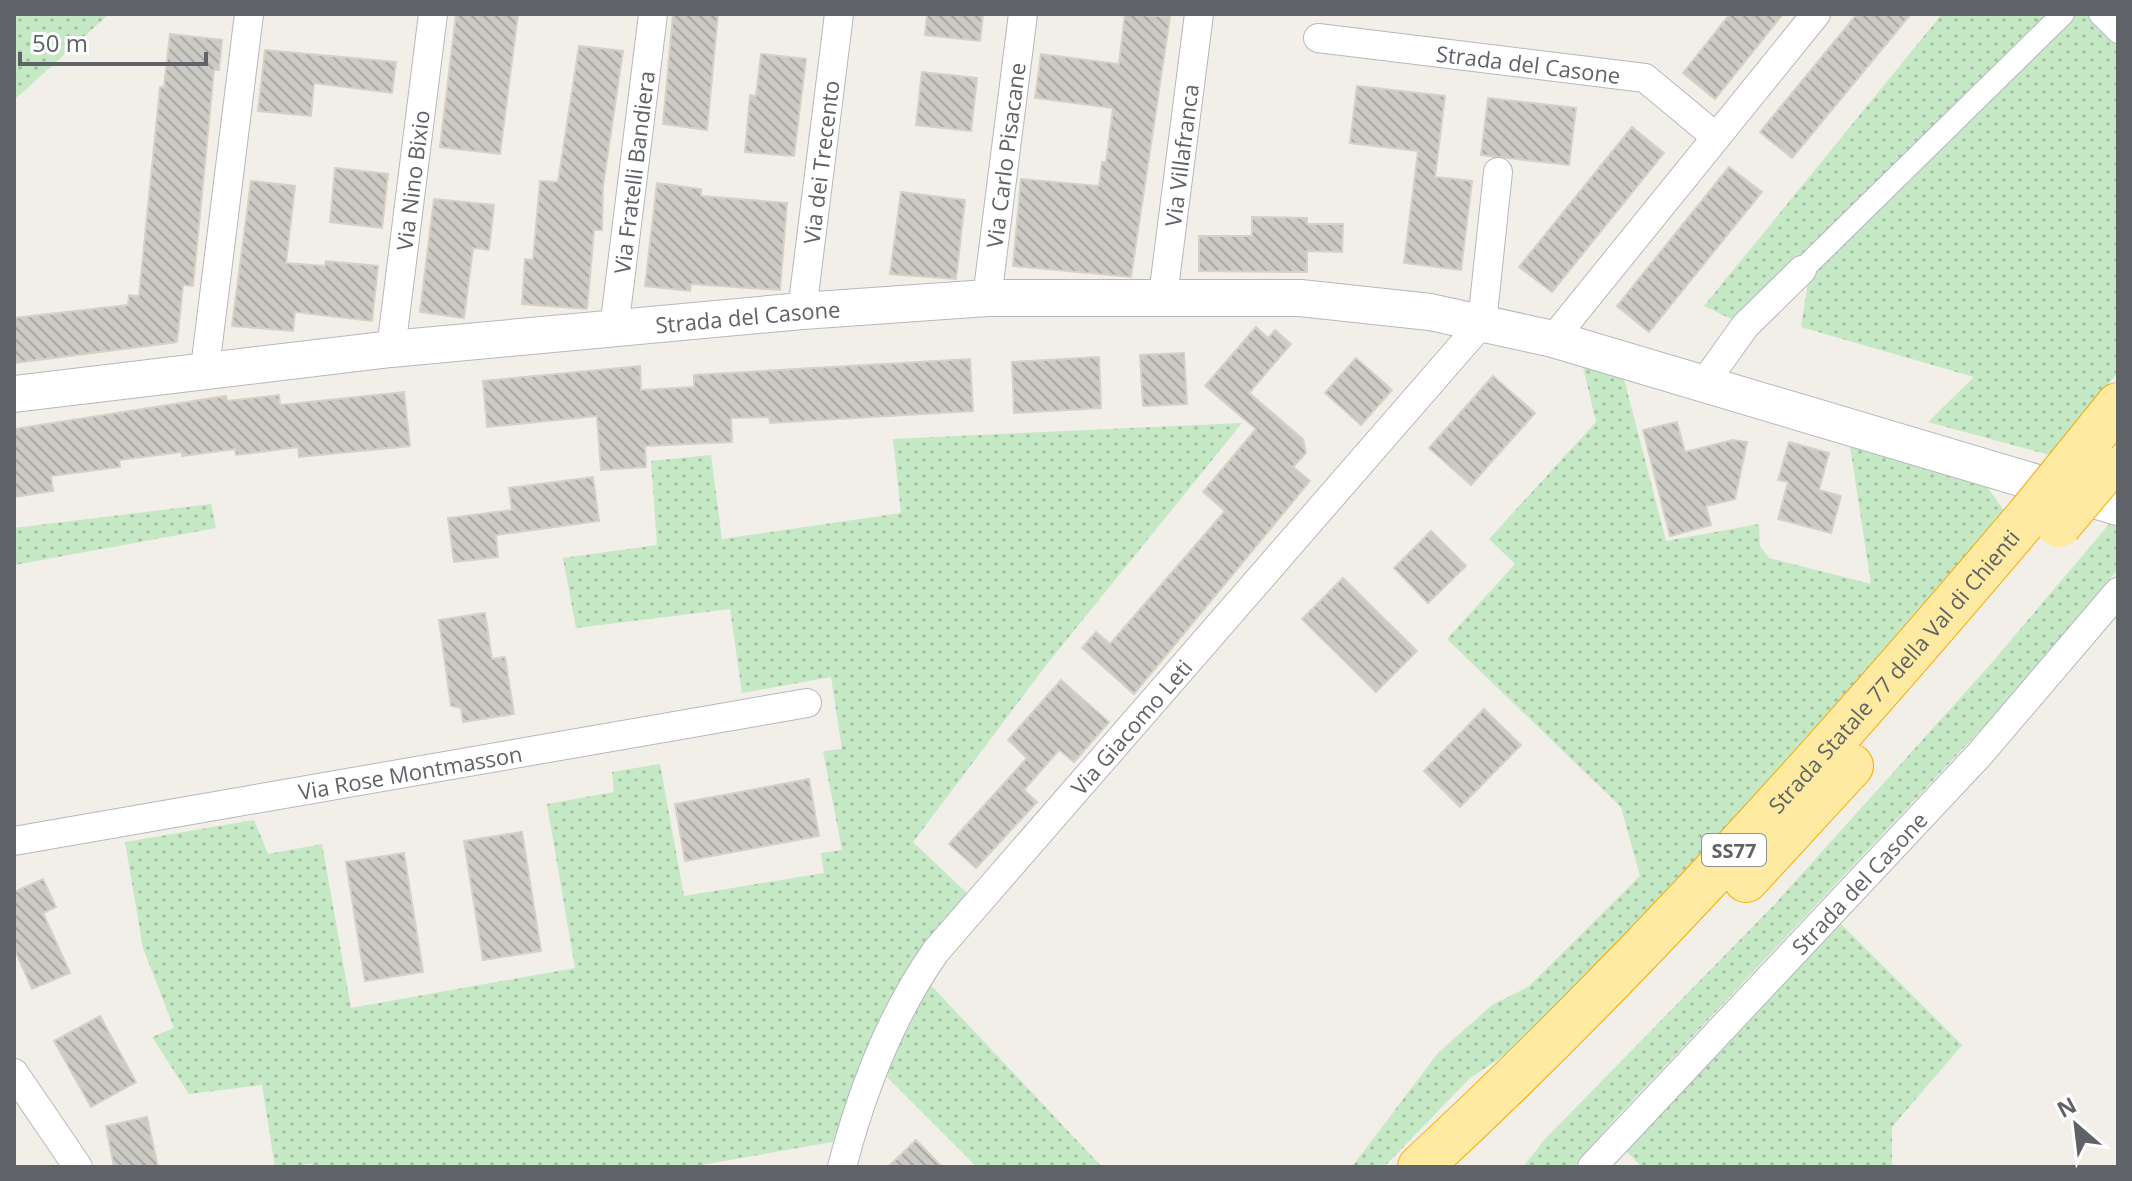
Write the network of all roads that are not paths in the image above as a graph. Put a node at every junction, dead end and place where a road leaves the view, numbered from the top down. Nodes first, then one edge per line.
1 (249, 14) edge
2 (433, 14) edge
3 (653, 14) edge
4 (839, 14) edge
5 (1023, 14) edge
6 (1199, 14) edge
7 (1816, 14) edge
8 (2063, 14) edge
9 (2100, 14) edge
10 (2118, 32) edge
11 (1318, 38) dead end
12 (1716, 137) junction
13 (1498, 172) dead end
14 (1802, 270) joint
15 (1163, 296) junction
16 (987, 298) junction
17 (802, 311) junction
18 (1482, 323) junction
19 (614, 329) junction
20 (1553, 339) junction
21 (391, 349) junction
22 (205, 368) junction
23 (1705, 382) junction
24 (14, 394) edge
25 (2118, 405) edge
26 (2104, 473) edge
27 (2044, 520) junction
28 (2118, 592) edge
29 (807, 703) dead end
30 (14, 841) edge
31 (14, 1073) edge
32 (78, 1167) edge
33 (842, 1167) edge
34 (1420, 1167) edge
35 (1464, 1167) edge
36 (1592, 1167) edge

1 - 22 street
2 - 21 street, Via Nino Bixio
3 - 19 street, Via Fratelli Bandiera
4 - 17 street, Via dei Trecento
5 - 16 street, Via Carlo Pisacane
6 - 15 street, Via Villafranca
7 - 12 street
8 - 14 street
9 - 10 street
11 - 12 street, Strada del Casone
12 - 20 street
13 - 18 street
14 - 23 street
15 - 16 street, Strada del Casone
15 - 18 street, Strada del Casone
16 - 17 street, Strada del Casone
17 - 19 street, Strada del Casone
18 - 20 street, Strada del Casone
18 - 33 street, Via Giacomo Leti
19 - 21 street, Strada del Casone
20 - 23 street, Strada del Casone
21 - 22 street, Strada del Casone
22 - 24 street, Strada del Casone
23 - 26 street, Strada del Casone
25 - 26 highway, Strada Statale 77 della Val di Chienti / SS77
26 - 27 highway, Strada Statale 77 della Val di Chienti / SS77, bridge
27 - 34 highway, Strada Statale 77 della Val di Chienti / SS77
27 - 35 highway, Strada Statale 77 della Val di Chienti / SS77
28 - 36 street, Strada del Casone
29 - 30 street, Via Rose Montmasson
31 - 32 street

